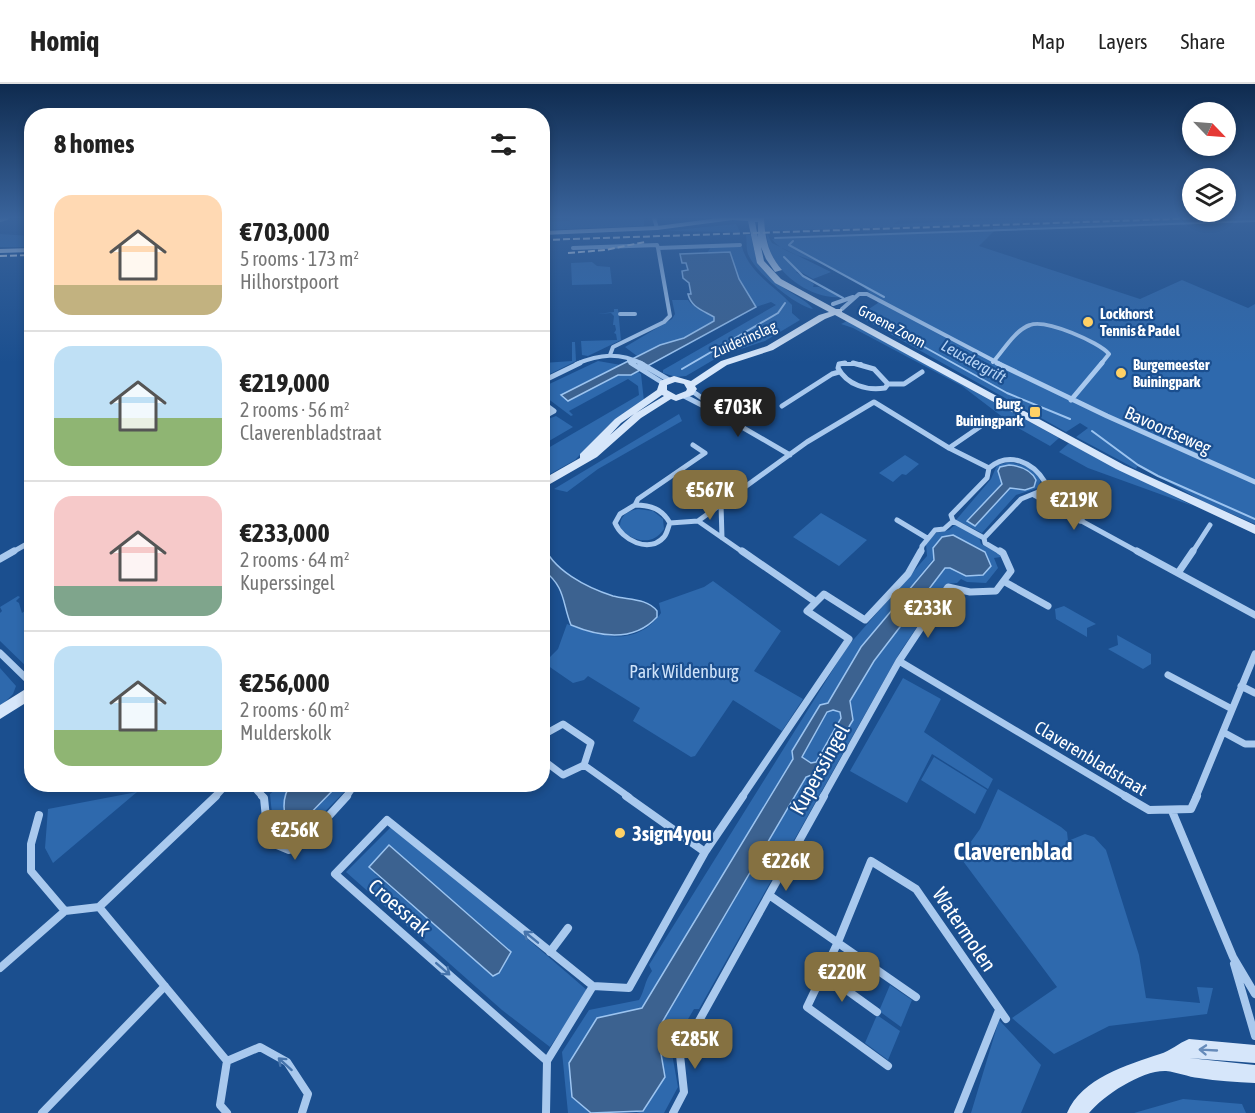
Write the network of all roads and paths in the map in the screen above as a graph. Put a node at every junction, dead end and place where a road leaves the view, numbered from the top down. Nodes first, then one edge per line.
1 (661, 266) edge
2 (765, 266) edge
3 (853, 297) junction
4 (834, 308) junction
5 (620, 314) dead end
6 (635, 314) dead end
7 (610, 354) junction
8 (993, 362) junction
9 (839, 372) junction
10 (922, 372) dead end
11 (550, 378) edge
12 (888, 384) junction
13 (666, 388) junction
14 (688, 388) junction
15 (872, 390) junction
16 (1071, 400) junction
17 (874, 402) junction
18 (782, 406) dead end
19 (723, 416) junction
20 (993, 426) dead end
21 (693, 445) dead end
22 (949, 448) junction
23 (790, 455) junction
24 (988, 468) junction
25 (550, 480) edge
26 (1255, 482) edge
27 (1102, 488) dead end
28 (1034, 495) junction
29 (721, 504) junction
30 (635, 505) junction
31 (897, 520) dead end
32 (698, 521) junction
33 (953, 521) junction
34 (1080, 521) junction
35 (670, 523) junction
36 (1210, 525) dead end
37 (1255, 529) edge
38 (722, 538) junction
39 (927, 538) junction
40 (984, 538) junction
41 (24, 546) edge
42 (0, 559) edge
43 (1178, 573) junction
44 (1005, 582) junction
45 (816, 602) junction
46 (1048, 606) dead end
47 (1255, 615) edge
48 (0, 653) edge
49 (1255, 654) edge
50 (899, 662) junction
51 (1168, 675) dead end
52 (24, 676) edge
53 (1241, 686) junction
54 (1255, 693) edge
55 (24, 696) edge
56 (1232, 709) junction
57 (0, 713) edge
58 (550, 732) edge
59 (1223, 732) junction
60 (1255, 744) edge
61 (550, 765) edge
62 (584, 765) junction
63 (219, 792) edge
64 (258, 792) edge
65 (349, 792) edge
66 (1172, 811) junction
67 (39, 815) dead end
68 (705, 852) junction
69 (769, 895) junction
70 (99, 907) junction
71 (65, 911) junction
72 (568, 928) dead end
73 (838, 942) junction
74 (550, 952) junction
75 (1233, 957) junction
76 (0, 968) edge
77 (824, 973) junction
78 (165, 986) junction
79 (593, 986) junction
80 (1255, 994) edge
81 (916, 997) dead end
82 (999, 1010) junction
83 (877, 1012) dead end
84 (1006, 1019) dead end
85 (1255, 1036) edge
86 (1255, 1054) edge
87 (227, 1061) junction
88 (547, 1061) junction
89 (1165, 1062) junction
90 (888, 1066) dead end
91 (1255, 1074) edge
92 (42, 1113) edge
93 (227, 1113) edge
94 (303, 1113) edge
95 (546, 1113) edge
96 (673, 1113) edge
97 (957, 1113) edge
98 (1077, 1113) edge

1 - 7 street
2 - 4 street, Groene Zoom
3 - 4 street, Bavoortseweg
3 - 4 street, Bavoortseweg
3 - 8 street, Bavoortseweg
4 - 14 street, Zuiderinslag
4 - 37 street, Groene Zoom
5 - 6 street
7 - 11 street
7 - 13 street
8 - 16 street, Bavoortseweg
8 - 16 street
9 - 12 street
9 - 15 street
9 - 18 street
10 - 12 street
12 - 15 street
13 - 14 street
13 - 14 street
13 - 25 street
14 - 19 street
14 - 19 street
15 - 17 street
16 - 26 street, Bavoortseweg
17 - 22 street
17 - 23 street
19 - 23 street
20 - 22 street
21 - 30 street
22 - 24 street
23 - 29 street
24 - 28 street
24 - 33 street
27 - 34 street
28 - 34 street
28 - 40 street
29 - 32 street
29 - 38 street
30 - 35 street
30 - 35 street
31 - 39 street
32 - 35 street
32 - 38 street
33 - 39 street
33 - 40 street
34 - 43 street
36 - 43 street
38 - 45 street
39 - 45 street
40 - 44 street
41 - 42 street
43 - 47 street
44 - 46 street
44 - 50 street, Kuperssingel
45 - 68 street
48 - 52 street
49 - 53 street
50 - 66 street, Claverenbladstraat
50 - 69 street, Kuperssingel
51 - 56 street
53 - 54 street
53 - 56 street
55 - 57 street
56 - 59 street
58 - 62 street
59 - 60 street
59 - 66 street
61 - 62 street
62 - 68 street
63 - 70 street
64 - 65 street
66 - 75 street
67 - 71 street
68 - 79 street
69 - 73 street
69 - 96 street, Kuperssingel
70 - 71 street
70 - 78 street
71 - 76 street
72 - 74 street
73 - 77 street, Watermolen
73 - 81 street
73 - 82 street, Watermolen
74 - 79 street, Croessrak
74 -> 88 street, Croessrak
75 - 80 street
75 - 85 street
77 - 83 street
77 - 90 street, Watermolen
78 - 87 street
78 - 92 street
79 - 88 street
82 - 84 street, Watermolen
82 - 97 street
86 -> 89 street
87 - 93 street
94 -> 87 street
88 - 95 street
89 - 91 street
89 - 98 street

